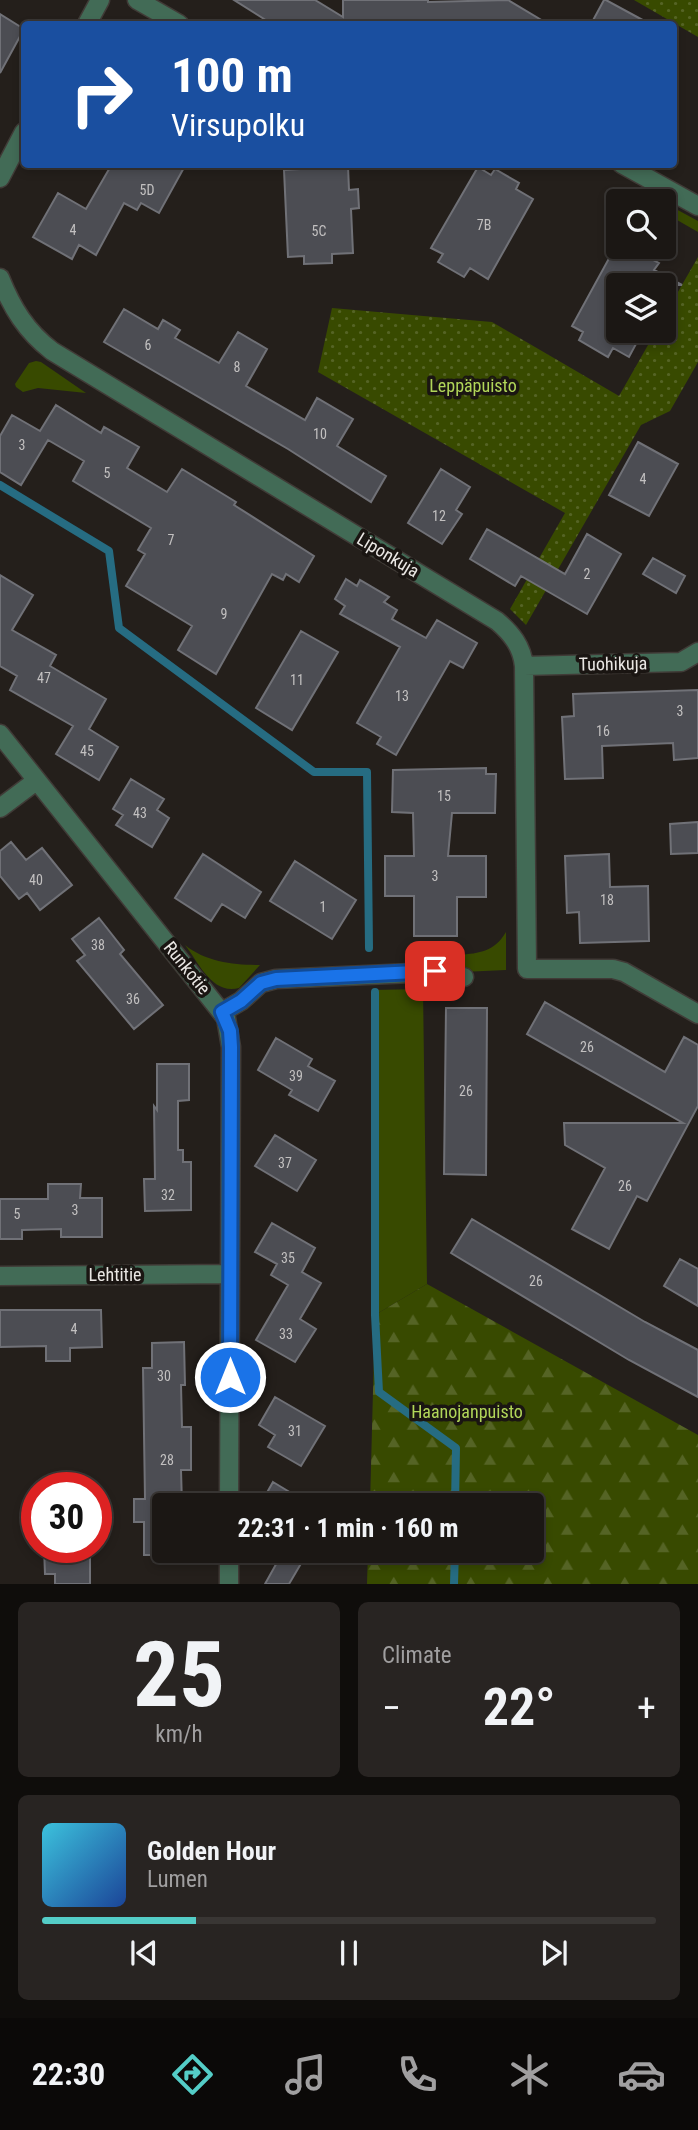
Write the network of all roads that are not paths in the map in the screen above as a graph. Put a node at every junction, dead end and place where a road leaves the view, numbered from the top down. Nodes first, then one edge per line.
1 (100, 0) edge
2 (137, 0) edge
3 (89, 21) edge
4 (174, 21) edge
5 (21, 138) edge
6 (629, 168) edge
7 (0, 178) edge
8 (698, 206) edge
9 (0, 278) edge
10 (698, 652) edge
11 (524, 666) junction
12 (0, 734) edge
13 (36, 781) junction
14 (0, 808) edge
15 (464, 977) dead end
16 (222, 1012) junction
17 (698, 1014) edge
18 (230, 1274) junction
19 (0, 1276) edge
20 (229, 1493) edge
21 (229, 1563) edge
22 (229, 1584) edge

1 - 3 street
2 - 4 street
5 - 7 street
6 - 8 street
9 - 11 street, Liponkuja
10 - 11 street, Tuohikuja
11 - 17 street, Liponkuja
12 - 13 street, Runkotie
13 - 14 street
13 - 16 street, Runkotie
15 - 16 street
16 - 18 street, Runkotie
18 - 19 street, Lehtitie
18 - 20 street, Runkotie
21 - 22 street

